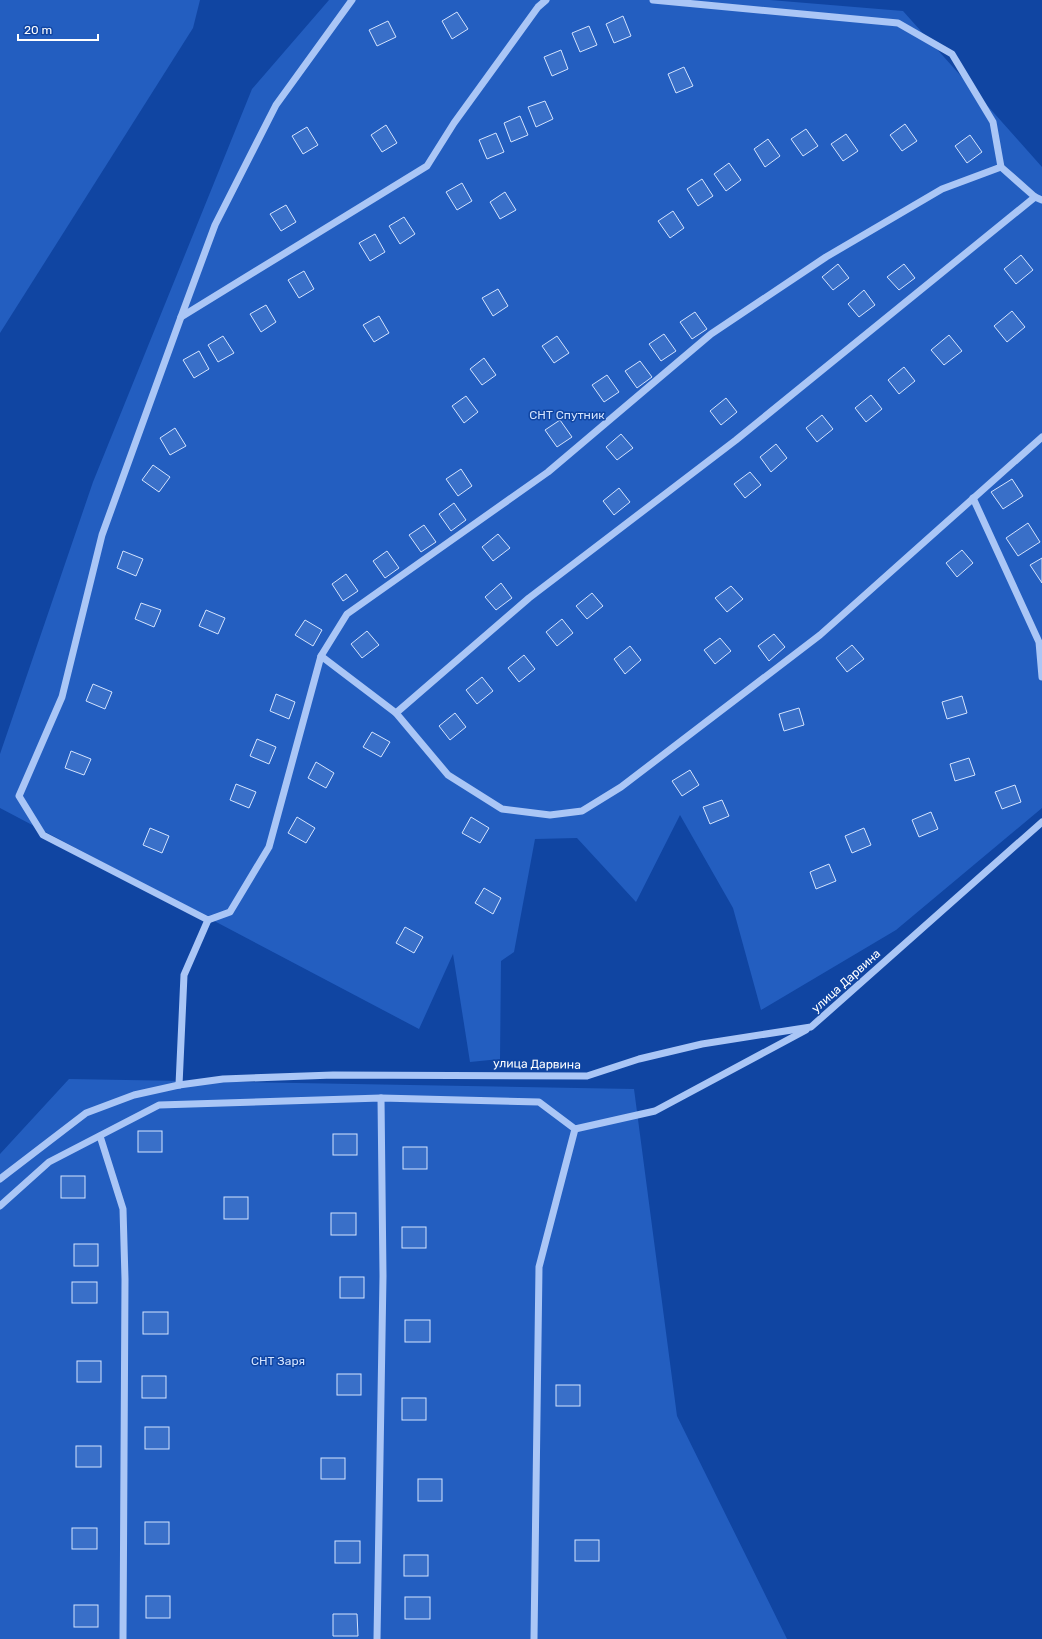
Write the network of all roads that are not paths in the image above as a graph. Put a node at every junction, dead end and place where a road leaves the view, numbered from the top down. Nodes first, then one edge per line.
1 (352, 0) edge
2 (546, 0) edge
3 (653, 0) edge
4 (1002, 167) junction
5 (1039, 199) edge
6 (181, 317) junction
7 (1042, 437) edge
8 (973, 498) junction
9 (321, 656) junction
10 (1042, 677) edge
11 (396, 714) junction
12 (1042, 822) edge
13 (208, 920) junction
14 (811, 1027) junction
15 (180, 1085) junction
16 (381, 1098) junction
17 (575, 1129) junction
18 (100, 1136) junction
19 (0, 1179) edge
20 (0, 1206) edge
21 (123, 1639) edge
22 (377, 1639) edge
23 (534, 1639) edge

1 - 6 street
2 - 6 street
3 - 4 street
4 - 5 street
4 - 9 street
5 - 11 street
6 - 13 street
7 - 8 street
8 - 10 street
8 - 11 street
9 - 11 street
9 - 13 street
12 - 14 street, улица Дарвина
13 - 15 street
14 - 15 street, улица Дарвина
14 - 17 street
15 - 19 street, улица Дарвина
16 - 17 street
16 - 18 street
16 - 22 street
17 - 23 street
18 - 20 street
18 - 21 street

